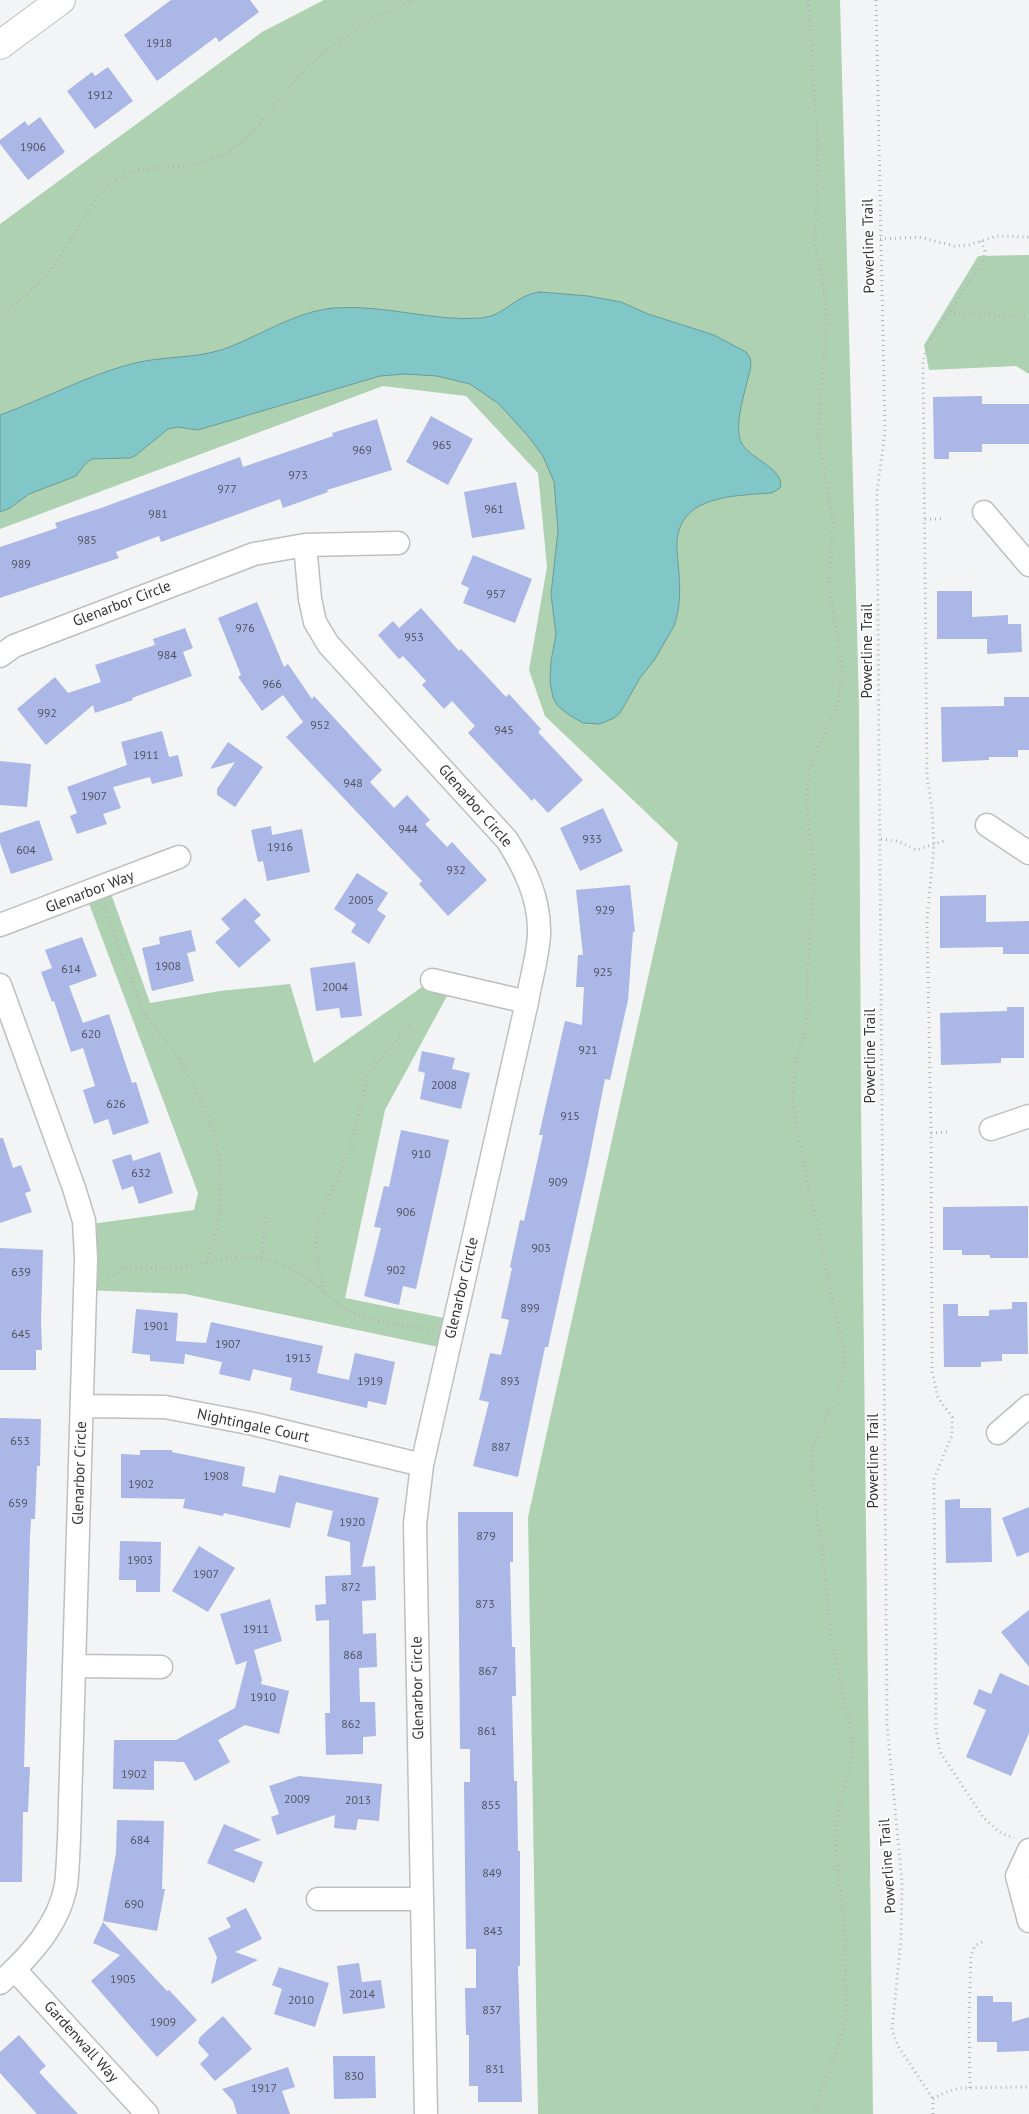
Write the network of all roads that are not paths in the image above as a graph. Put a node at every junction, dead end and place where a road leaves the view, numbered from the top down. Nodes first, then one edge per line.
1 (60, 0) edge
2 (0, 45) edge
3 (984, 512) dead end
4 (398, 543) dead end
5 (305, 546) junction
6 (1029, 565) edge
7 (0, 656) edge
8 (987, 825) dead end
9 (1029, 853) edge
10 (179, 858) dead end
11 (0, 925) edge
12 (432, 980) dead end
13 (0, 985) edge
14 (527, 1002) junction
15 (1029, 1116) edge
16 (991, 1129) dead end
17 (82, 1406) junction
18 (1029, 1406) edge
19 (998, 1433) dead end
20 (422, 1464) junction
21 (74, 1666) junction
22 (161, 1667) dead end
23 (1022, 1844) edge
24 (318, 1899) dead end
25 (422, 1899) junction
26 (1029, 1922) edge
27 (8, 1976) edge
28 (147, 2114) edge
29 (426, 2114) edge

1 - 2 street
3 - 6 street
4 - 5 street, Glenarbor Circle
5 - 7 street, Glenarbor Circle
5 - 14 street, Glenarbor Circle
8 - 9 street
10 - 11 street, Glenarbor Way
12 - 14 street
13 - 17 street, Glenarbor Circle
14 - 20 street, Glenarbor Circle
15 - 16 street
17 - 20 street, Nightingale Court
17 - 21 street, Glenarbor Circle
18 - 19 street
20 - 25 street, Glenarbor Circle
21 - 22 street
21 - 27 street, Glenarbor Circle
23 - 26 street
24 - 25 street
25 - 29 street, Glenarbor Circle
27 - 28 street, Gardenwall Way

